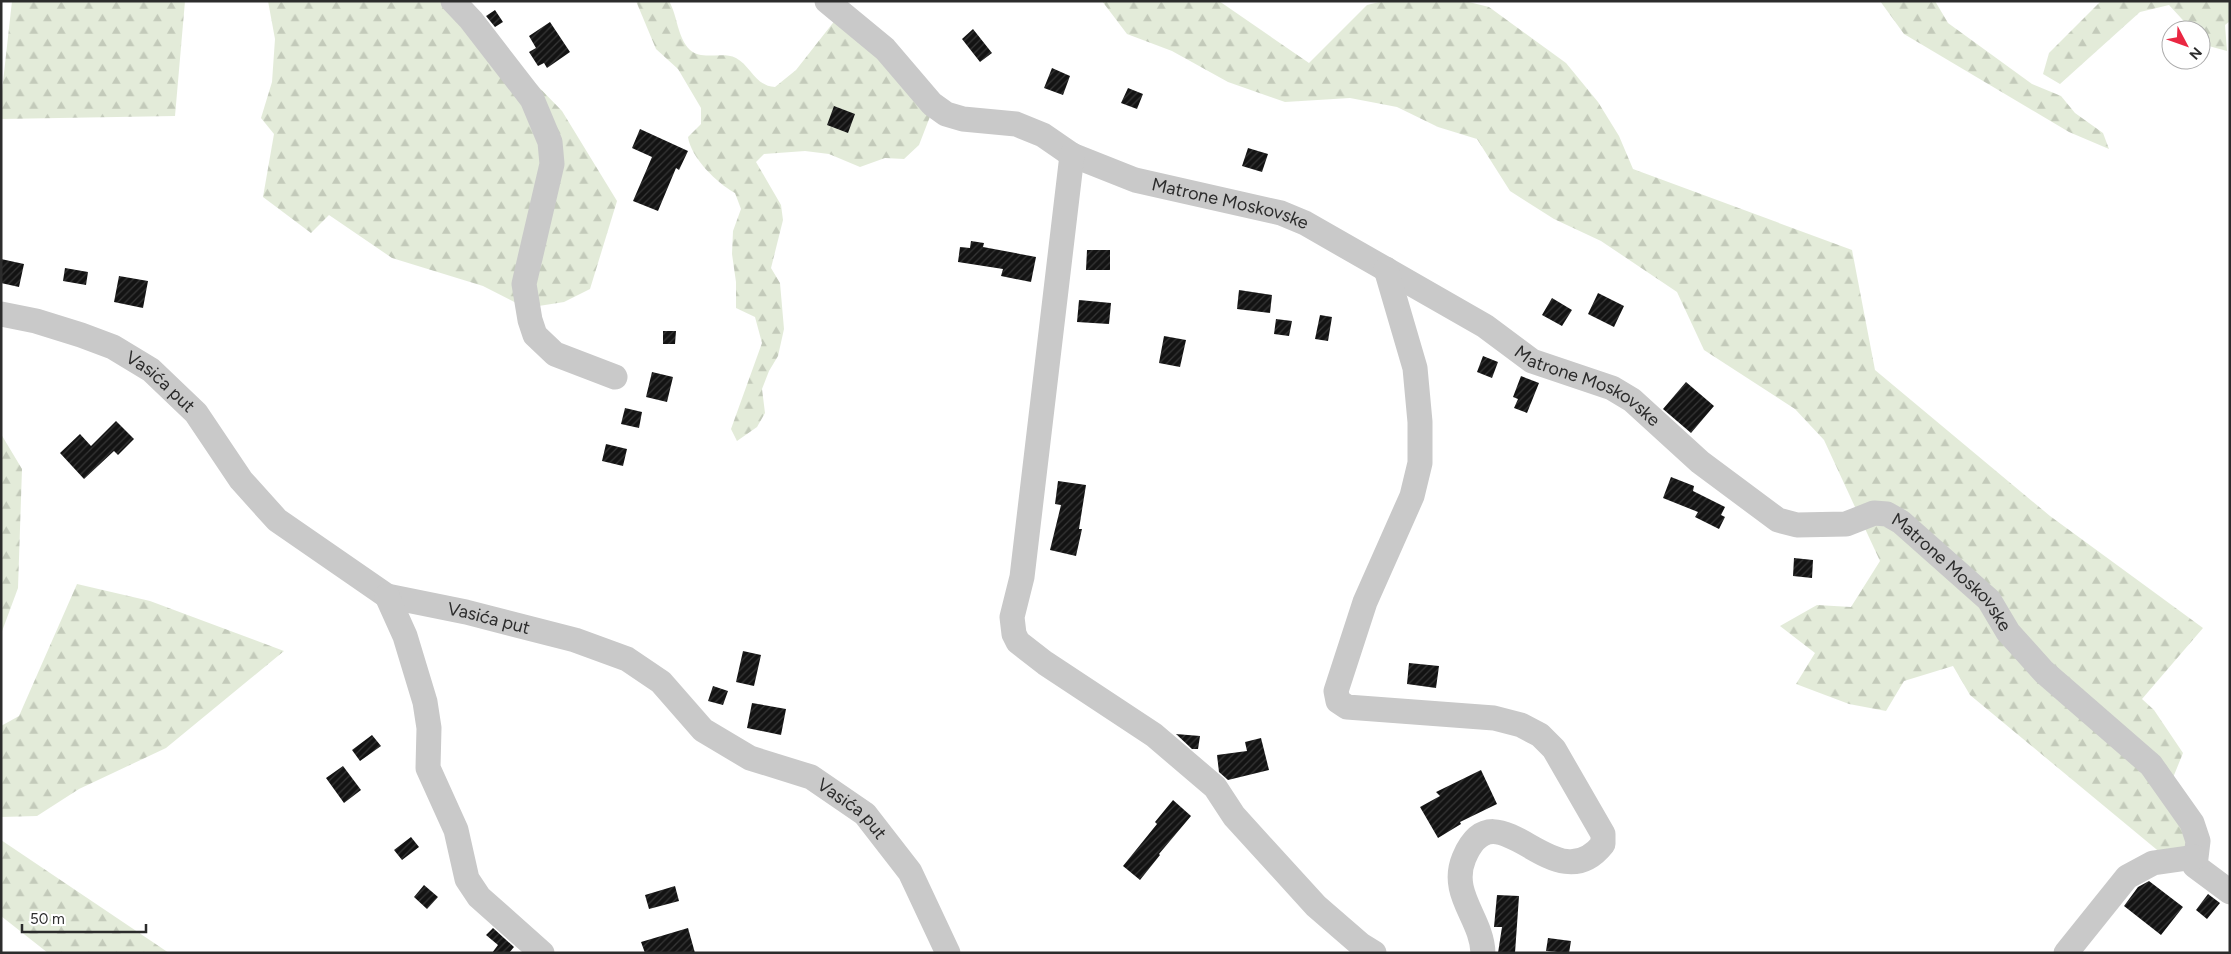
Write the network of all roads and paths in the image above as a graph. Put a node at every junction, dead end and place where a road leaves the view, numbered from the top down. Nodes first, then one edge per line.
1 (453, 1) edge
2 (827, 1) edge
3 (1072, 155) junction
4 (1386, 269) junction
5 (1, 314) edge
6 (615, 377) dead end
7 (387, 596) junction
8 (2195, 857) junction
9 (2230, 892) edge
10 (542, 953) edge
11 (948, 953) edge
12 (1374, 953) edge
13 (1483, 953) edge
14 (2066, 953) edge

1 - 6 street
2 - 3 street, Matrone Moskovske
3 - 4 street, Matrone Moskovske
3 - 12 street
4 - 8 street, Matrone Moskovske
4 - 13 street
5 - 7 street, Vasića put
7 - 10 street
7 - 11 street, Vasića put
8 - 9 street
8 - 14 street

